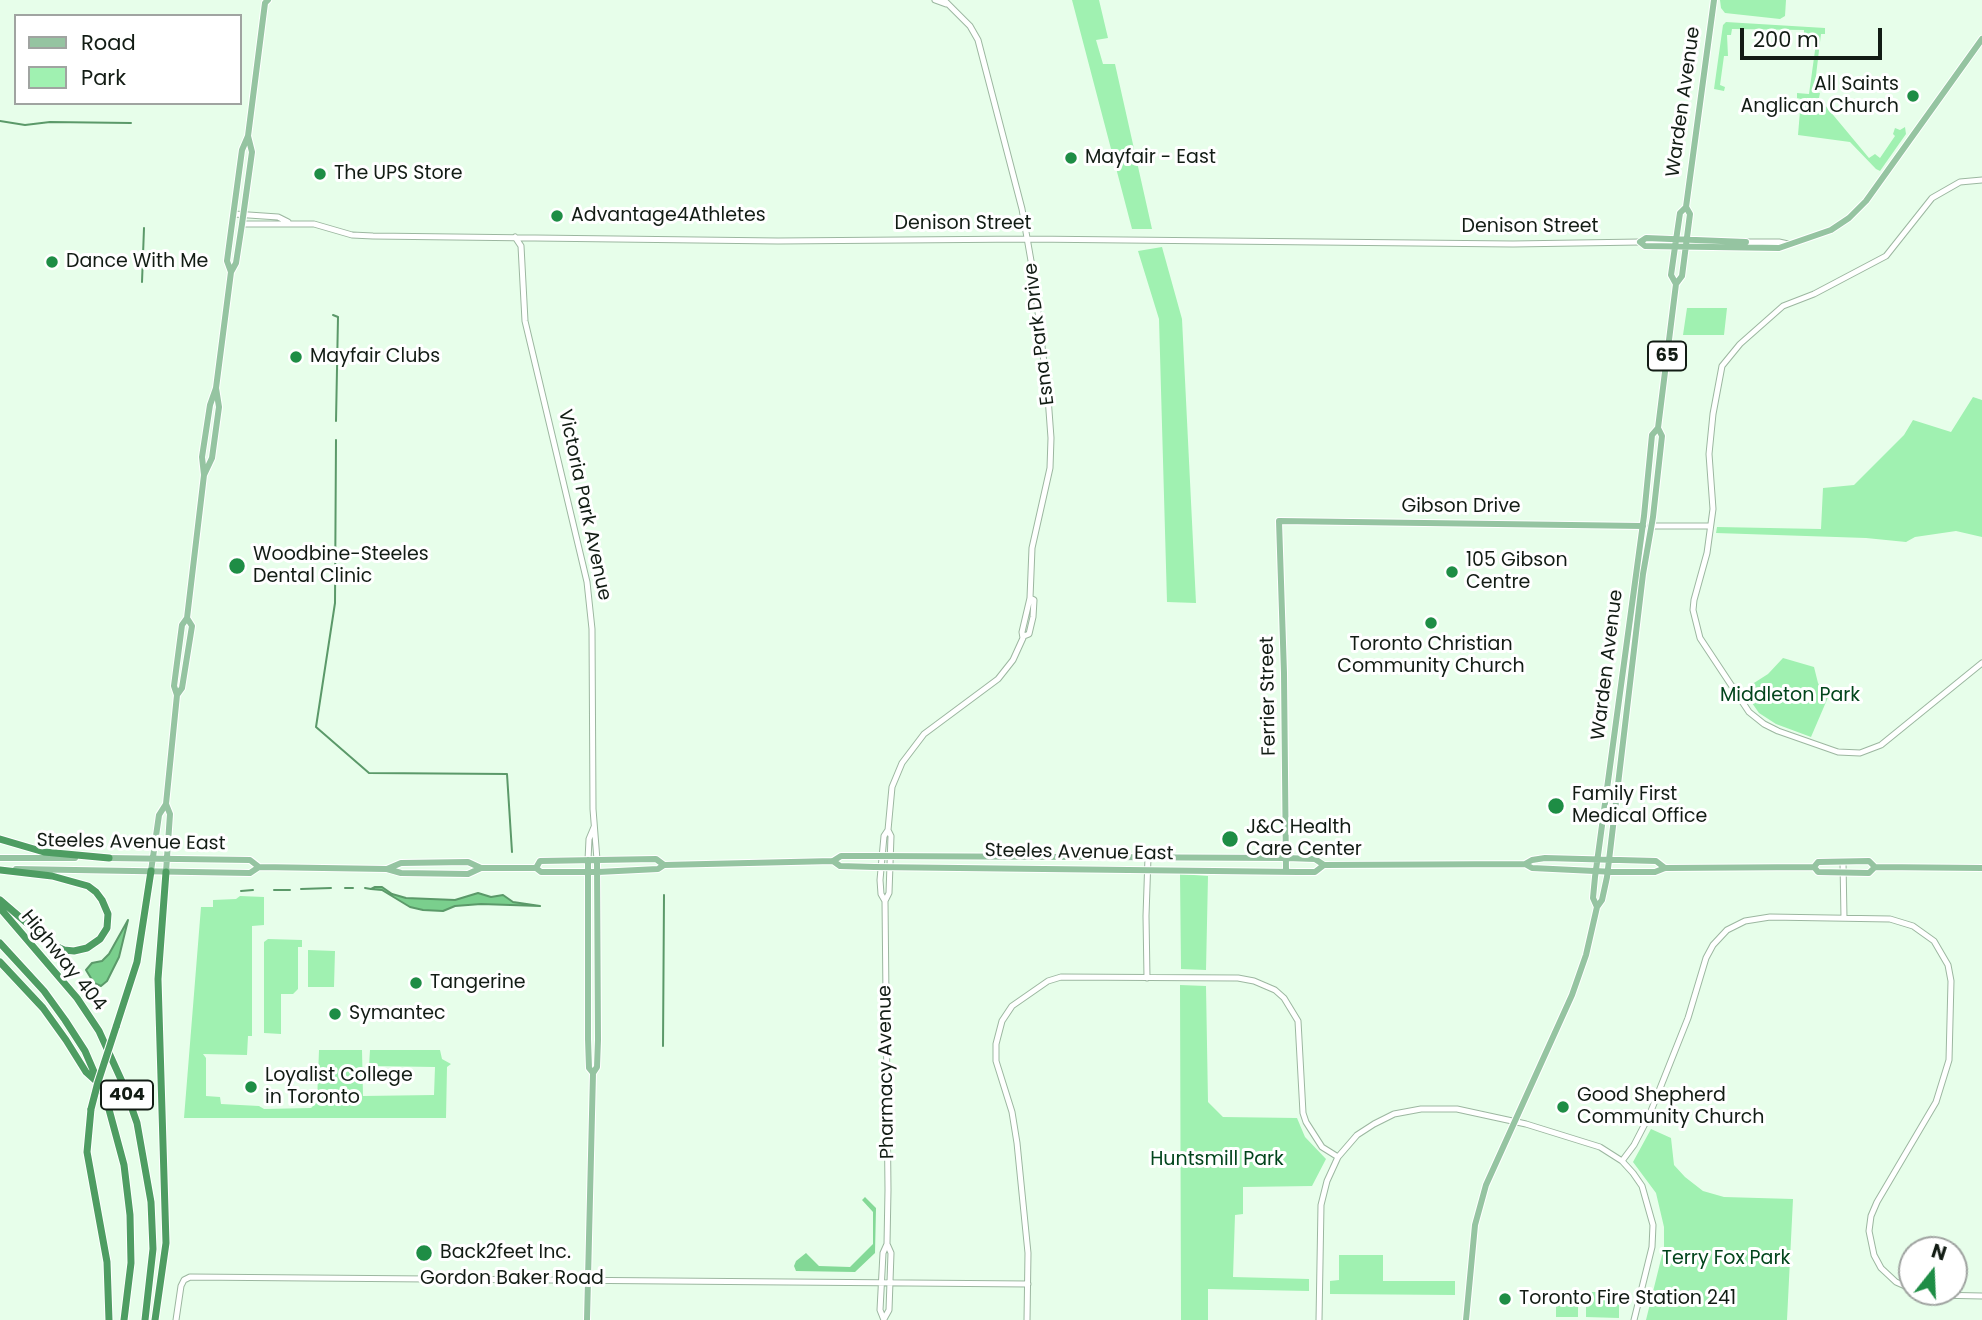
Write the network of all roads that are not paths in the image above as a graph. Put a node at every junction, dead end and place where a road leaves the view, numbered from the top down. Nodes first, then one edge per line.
1 (935, 0) edge
2 (1714, 0) edge
3 (265, 1) edge
4 (945, 2) edge
5 (1982, 39) edge
6 (248, 136) junction
7 (1982, 180) edge
8 (1686, 207) junction
9 (234, 215) junction
10 (243, 215) junction
11 (288, 222) junction
12 (242, 224) junction
13 (515, 237) junction
14 (1028, 239) junction
15 (1676, 239) junction
16 (1687, 239) junction
17 (1640, 242) junction
18 (1746, 242) joint
19 (1788, 244) junction
20 (1675, 247) junction
21 (1686, 248) junction
22 (231, 272) junction
23 (1676, 284) junction
24 (1279, 521) joint
25 (1647, 526) junction
26 (1710, 526) junction
27 (1630, 611) junction
28 (1638, 617) junction
29 (1982, 663) edge
30 (166, 804) junction
31 (594, 827) junction
32 (0, 839) edge
33 (886, 856) junction
34 (1149, 857) junction
35 (0, 858) edge
36 (109, 858) junction
37 (153, 858) junction
38 (1286, 858) junction
39 (167, 859) junction
40 (1598, 859) junction
41 (588, 860) junction
42 (597, 860) junction
43 (1609, 860) junction
44 (833, 861) junction
45 (1843, 862) junction
46 (1525, 864) junction
47 (664, 865) junction
48 (1324, 865) junction
49 (259, 867) junction
50 (885, 867) junction
51 (1814, 867) junction
52 (1875, 867) junction
53 (1982, 867) edge
54 (481, 868) junction
55 (536, 868) junction
56 (1665, 868) junction
57 (387, 869) junction
58 (1147, 869) junction
59 (0, 870) edge
60 (151, 871) junction
61 (1286, 871) junction
62 (1596, 871) junction
63 (166, 872) junction
64 (588, 872) junction
65 (598, 872) junction
66 (1608, 872) junction
67 (1843, 872) junction
68 (0, 900) edge
69 (1597, 907) junction
70 (0, 908) edge
71 (1844, 918) junction
72 (0, 943) edge
73 (0, 962) edge
74 (1147, 978) junction
75 (593, 1073) junction
76 (99, 1083) junction
77 (1515, 1121) junction
78 (1338, 1157) junction
79 (1622, 1161) junction
80 (887, 1244) junction
81 (588, 1279) junction
82 (882, 1282) junction
83 (890, 1282) junction
84 (1898, 1283) edge
85 (1028, 1284) junction
86 (109, 1320) edge
87 (124, 1320) edge
88 (145, 1320) edge
89 (155, 1320) edge
90 (176, 1320) edge
91 (587, 1320) edge
92 (884, 1320) edge
93 (1027, 1320) edge
94 (1319, 1320) edge
95 (1466, 1320) edge
96 (1634, 1320) edge

1 - 4 street, Esna Park Drive
2 - 8 main road, Warden Avenue / 65
3 - 6 main road
4 - 14 street, Esna Park Drive
5 - 19 main road, Denison Street
6 - 9 main road
6 - 10 main road
7 - 26 street
8 - 15 main road, Warden Avenue / 65
8 - 16 main road, Warden Avenue / 65
9 - 10 street, Denison Street
9 - 22 main road
10 - 11 street, Denison Street
10 - 12 main road
11 - 12 street, Denison Street
11 - 13 street, Denison Street
12 - 22 main road
13 - 14 street, Denison Street
13 - 31 street, Victoria Park Avenue
14 - 17 street, Denison Street
14 - 33 street, Esna Park Drive
15 - 16 main road, Denison Street
15 - 17 main road, Denison Street
15 - 20 main road, Warden Avenue / 65
16 - 18 main road, Denison Street
16 - 21 main road, Warden Avenue / 65
17 - 20 main road, Denison Street
18 - 19 street, Denison Street
19 - 21 main road, Denison Street
20 - 21 main road, Denison Street
20 - 23 main road, Warden Avenue / 65
21 - 23 main road, Warden Avenue / 65
22 - 30 main road
23 - 25 main road, Warden Avenue / 65
24 - 25 main road, Gibson Drive
24 - 38 main road, Ferrier Street
25 - 26 street
25 - 27 main road, Warden Avenue / 65
25 - 28 main road, Warden Avenue / 65
26 - 29 street
27 - 28 main road
27 - 40 main road, Warden Avenue / 65
28 - 43 main road, Warden Avenue / 65
30 - 37 main road
30 - 39 main road
31 - 41 street, Victoria Park Avenue
31 - 42 street, Victoria Park Avenue
32 - 36 highway
33 - 34 main road, Steeles Avenue East
33 - 44 main road, Steeles Avenue East
33 - 50 street, Pharmacy Avenue
34 - 38 main road, Steeles Avenue East
34 - 58 street
35 - 36 main road, Steeles Avenue East
36 - 37 main road, Steeles Avenue East
37 - 39 main road, Steeles Avenue East
37 - 60 main road
38 - 48 main road, Steeles Avenue East
38 - 61 main road, Ferrier Street
39 - 49 main road, Steeles Avenue East
39 - 63 main road
40 - 43 main road, Steeles Avenue East
40 - 46 main road, Steeles Avenue East
40 - 62 main road, Warden Avenue
41 - 42 main road, Steeles Avenue East
41 - 55 main road, Steeles Avenue East
41 - 64 main road, Victoria Park Avenue
42 - 47 main road, Steeles Avenue East
42 - 65 main road, Victoria Park Avenue
43 - 56 main road, Steeles Avenue East
43 - 66 main road, Warden Avenue / 65
44 - 47 main road, Steeles Avenue East
44 - 50 main road, Steeles Avenue East
45 - 51 main road, Steeles Avenue East
45 - 52 main road, Steeles Avenue East
45 - 67 street
46 - 48 main road, Steeles Avenue East
46 - 62 main road, Steeles Avenue East
47 - 65 main road, Steeles Avenue East
48 - 61 main road, Steeles Avenue East
49 - 57 main road, Steeles Avenue East
49 - 63 main road, Steeles Avenue East
50 - 58 main road, Steeles Avenue East
50 - 80 street, Pharmacy Avenue
51 - 56 main road, Steeles Avenue East
51 - 67 main road, Steeles Avenue East
52 - 53 main road, Steeles Avenue East
52 - 67 main road, Steeles Avenue East
54 - 55 main road, Steeles Avenue East
54 - 57 main road, Steeles Avenue East
54 - 57 main road, Steeles Avenue East
55 - 64 main road, Steeles Avenue East
56 - 66 main road, Steeles Avenue East
58 - 61 main road, Steeles Avenue East
58 - 74 street
59 - 60 main road, Steeles Avenue East
59 - 68 highway
60 - 63 main road, Steeles Avenue East
60 - 86 highway, bridge
62 - 66 main road, Steeles Avenue East
62 - 69 main road, Warden Avenue
63 - 89 highway
64 - 65 main road, Steeles Avenue East
64 - 75 main road, Victoria Park Avenue
65 - 75 main road, Victoria Park Avenue
66 - 69 main road, Warden Avenue
67 - 71 street
69 - 77 main road, Warden Avenue
70 - 88 highway, Highway 404 / 404
71 - 79 street
71 - 84 street
72 - 76 highway, Highway 404 / 404
73 - 76 highway
74 - 78 street
74 - 85 street
75 - 81 main road, Victoria Park Avenue
76 - 87 highway, Highway 404 / 404
77 - 78 street
77 - 79 street
77 - 95 main road, Warden Avenue
78 - 94 street
79 - 96 street
80 - 82 street, Pharmacy Avenue
80 - 83 street, Pharmacy Avenue
81 - 82 street, Gordon Baker Road
81 - 90 street, Gordon Baker Road
81 - 91 main road, Victoria Park Avenue
82 - 83 street, Gordon Baker Road
82 - 92 street, Pharmacy Avenue
83 - 85 street, Gordon Baker Road
83 - 92 street, Pharmacy Avenue
85 - 93 street

